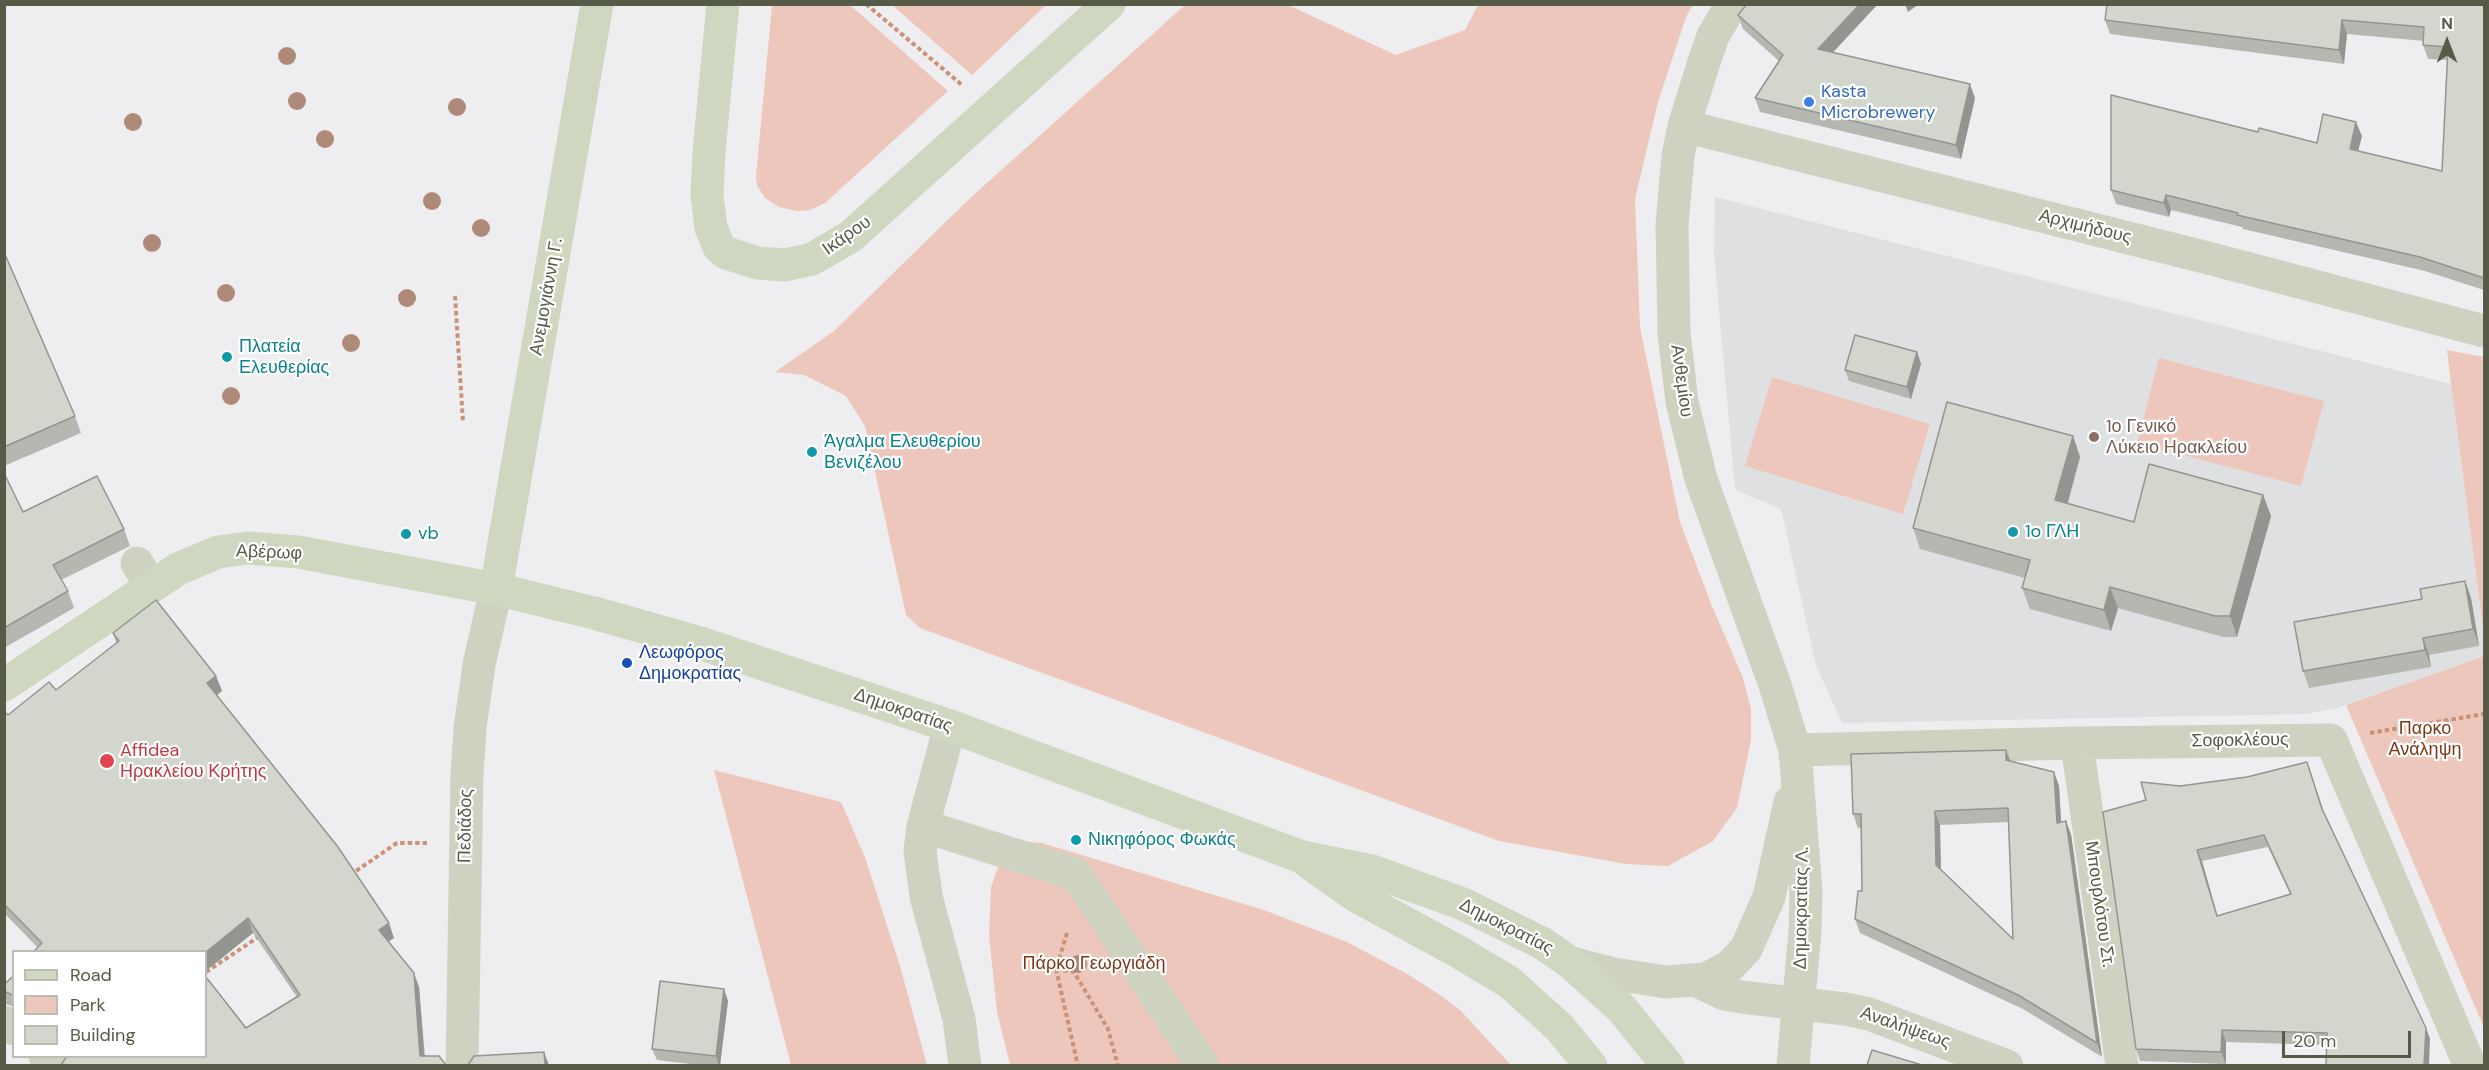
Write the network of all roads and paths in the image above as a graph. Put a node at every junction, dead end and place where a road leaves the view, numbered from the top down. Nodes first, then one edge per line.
1 (597, 4) edge
2 (723, 4) edge
3 (866, 4) edge
4 (1108, 4) edge
5 (1732, 4) edge
6 (992, 111) junction
7 (1684, 126) junction
8 (455, 296) dead end
9 (2484, 331) edge
10 (463, 422) dead end
11 (496, 589) junction
12 (4, 685) edge
13 (2484, 714) edge
14 (950, 726) junction
15 (2331, 740) junction
16 (2077, 743) junction
17 (1796, 760) junction
18 (923, 826) junction
19 (465, 842) junction
20 (1302, 857) junction
21 (344, 879) edge
22 (1082, 884) junction
23 (265, 932) edge
24 (1572, 963) junction
25 (1056, 969) junction
26 (207, 971) edge
27 (1697, 981) junction
28 (1799, 1004) junction
29 (462, 1065) edge
30 (965, 1065) edge
31 (1078, 1065) edge
32 (1118, 1065) edge
33 (1203, 1065) edge
34 (1591, 1065) edge
35 (1668, 1065) edge
36 (1793, 1065) edge
37 (2007, 1065) edge
38 (2121, 1065) edge
39 (2470, 1065) edge

1 - 11 main road, Ανεμογιάννη Γ.
2 - 6 main road, Ικάρου
3 - 6 path
4 - 6 main road, Ικάρου
5 - 7 street, Ανθεμίου
7 - 9 street, Αρχιμήδους
7 - 17 street, Ανθεμίου
8 - 10 path
11 - 12 main road, Αβέρωφ
11 - 14 main road, Δημοκρατίας
11 - 19 street, Πεδιάδος
13 - 15 path
14 - 18 street
14 - 20 main road, Δημοκρατίας
15 - 16 street, Σοφοκλέους
15 - 39 street
16 - 17 street, Σοφοκλέους
16 - 38 street, Μπουρλότου Στ.
17 - 27 street
17 - 28 street, Δημοκρατίας Λ.
18 - 22 street
18 - 30 street
19 - 21 path
19 - 29 street, Πεδιάδος
20 - 24 main road, Δημοκρατίας
20 - 34 main road, Δημοκρατίας
22 - 25 path
22 - 33 street
23 - 26 path
24 - 27 street
24 - 35 main road, Δημοκρατίας
25 - 31 path
25 - 32 path
27 - 28 street, Αναλήψεως
28 - 36 street, Δημοκρατίας Λ.
28 - 37 street, Αναλήψεως

